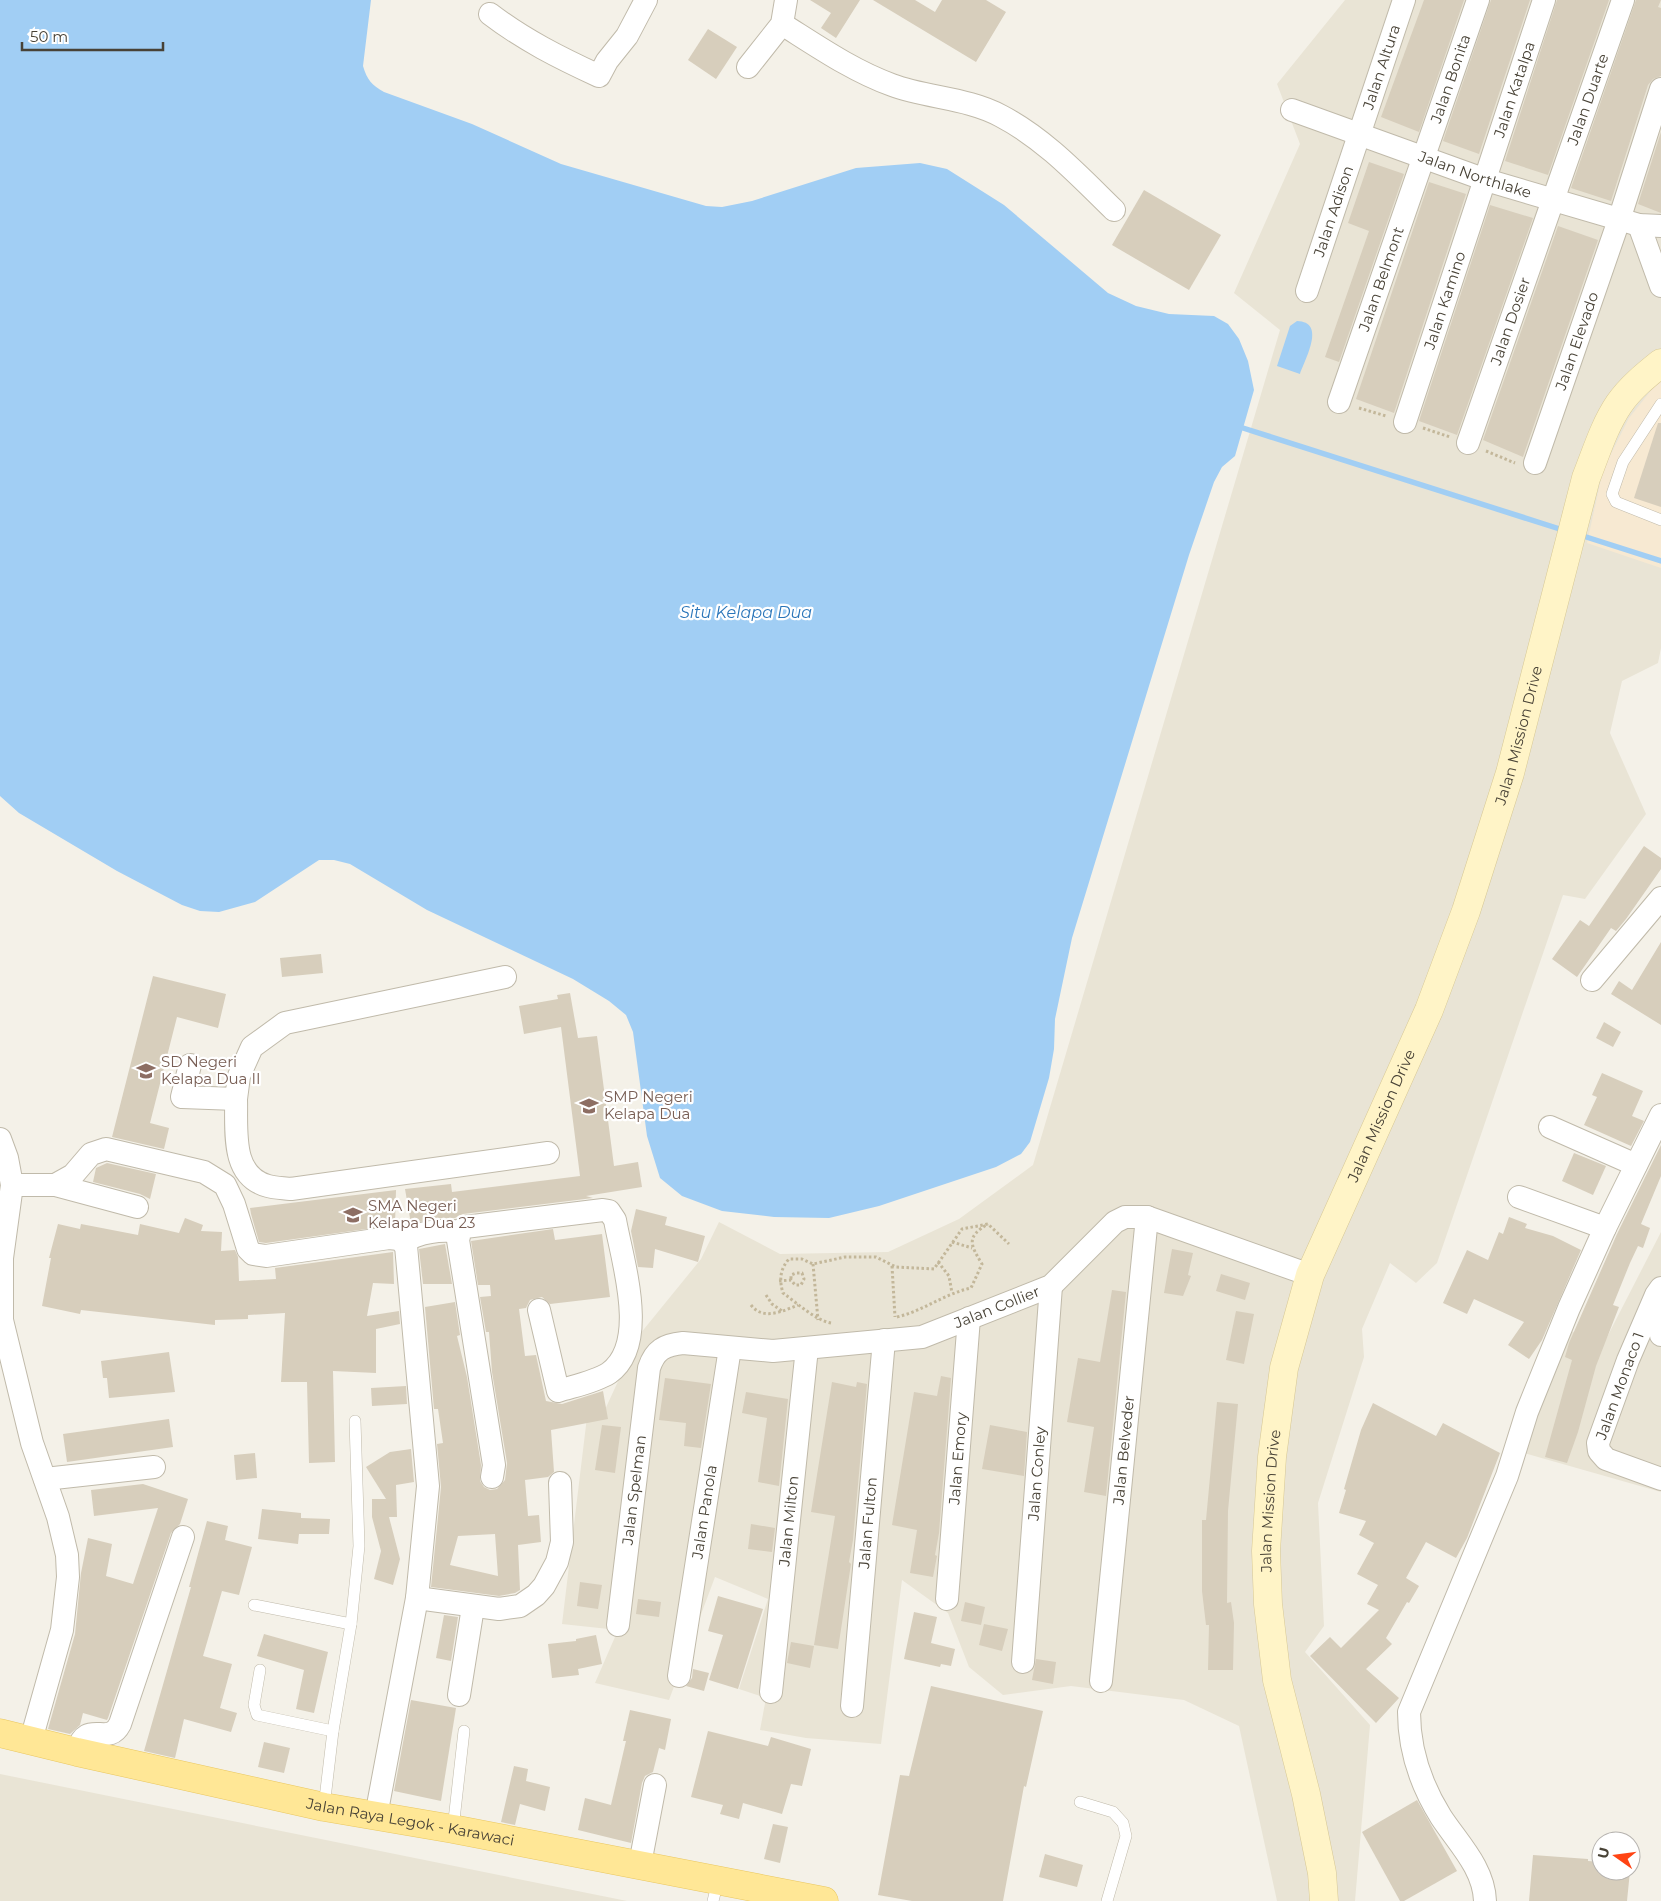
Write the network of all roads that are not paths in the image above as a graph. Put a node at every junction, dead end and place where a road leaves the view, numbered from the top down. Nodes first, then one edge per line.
1 (646, 0) edge
2 (786, 0) edge
3 (1404, 0) edge
4 (1478, 0) edge
5 (1544, 0) edge
6 (1623, 0) edge
7 (490, 14) dead end
8 (782, 24) junction
9 (748, 67) dead end
10 (1661, 89) edge
11 (1292, 110) dead end
12 (1360, 133) junction
13 (1424, 157) junction
14 (1486, 180) junction
15 (1554, 201) junction
16 (1114, 210) dead end
17 (1629, 223) junction
18 (1661, 226) edge
19 (1661, 286) edge
20 (1307, 291) dead end
21 (1661, 363) edge
22 (1339, 402) road end
23 (1661, 404) edge
24 (1405, 422) road end
25 (1468, 443) road end
26 (1535, 464) road end
27 (1661, 520) edge
28 (1661, 898) edge
29 (505, 977) dead end
30 (1592, 980) dead end
31 (190, 1065) dead end
32 (236, 1099) junction
33 (1661, 1115) edge
34 (1550, 1126) dead end
35 (2, 1152) edge
36 (548, 1153) dead end
37 (1636, 1164) junction
38 (247, 1174) junction
39 (12, 1185) junction
40 (225, 1185) junction
41 (55, 1186) junction
42 (1519, 1197) dead end
43 (137, 1207) dead end
44 (1147, 1217) junction
45 (1604, 1228) junction
46 (460, 1232) junction
47 (403, 1242) junction
48 (1310, 1275) junction
49 (1051, 1286) junction
50 (1658, 1292) edge
51 (539, 1310) dead end
52 (969, 1318) junction
53 (886, 1330) junction
54 (1661, 1334) edge
55 (730, 1348) junction
56 (806, 1348) junction
57 (653, 1355) joint
58 (355, 1421) dead end
59 (154, 1467) dead end
60 (492, 1477) dead end
61 (45, 1479) junction
62 (1661, 1479) edge
63 (560, 1483) dead end
64 (183, 1537) dead end
65 (418, 1598) junction
66 (947, 1599) dead end
67 (254, 1605) dead end
68 (473, 1607) junction
69 (351, 1624) junction
70 (618, 1625) dead end
71 (1023, 1662) dead end
72 (260, 1670) dead end
73 (678, 1676) dead end
74 (1101, 1681) dead end
75 (771, 1692) dead end
76 (459, 1695) dead end
77 (852, 1706) dead end
78 (333, 1731) junction
79 (464, 1731) dead end
80 (0, 1733) edge
81 (30, 1740) junction
82 (77, 1752) junction
83 (655, 1785) dead end
84 (1080, 1802) dead end
85 (324, 1807) junction
86 (376, 1816) junction
87 (453, 1829) junction
88 (640, 1864) junction
89 (716, 1890) edge
90 (824, 1901) edge
91 (1107, 1901) edge
92 (1324, 1901) edge
93 (1485, 1901) edge

1 - 7 street
2 - 8 street
3 - 12 street, Jalan Altura
4 - 13 street, Jalan Bonita
5 - 14 street, Jalan Katalpa
6 - 15 street, Jalan Duarte
8 - 9 street
8 - 16 street
10 - 17 street, Jalan Elevado
11 - 12 street, Jalan Northlake
12 - 13 street, Jalan Northlake
12 - 20 street, Jalan Adison
13 - 14 street, Jalan Northlake
13 - 22 street, Jalan Belmont
14 - 15 street, Jalan Northlake
14 - 24 street, Jalan Kamino
15 - 17 street, Jalan Northlake
15 - 25 street, Jalan Dosier
17 - 18 street, Jalan Northlake
17 - 19 street
17 - 26 street, Jalan Elevado
21 - 48 street, Jalan Mission Drive
23 - 27 lane
28 - 30 street
29 - 32 street
31 - 32 street
32 - 38 street
33 - 37 street
34 - 37 street
35 - 39 street
36 - 38 street
37 - 45 street
38 - 40 street
39 - 41 street
39 - 61 street
40 - 41 street
40 - 47 street
41 - 43 street
42 - 45 street
44 - 48 street, Jalan Collier
44 - 49 street, Jalan Collier
44 - 74 street, Jalan Belveder
45 - 93 street
46 - 47 street
46 - 51 street
46 - 60 street
47 - 65 street
48 - 92 street, Jalan Mission Drive
49 - 52 street, Jalan Collier
49 - 71 street, Jalan Conley
50 - 54 street, Jalan Monaco 1
50 - 62 street, Jalan Monaco 1
52 - 53 street, Jalan Collier
52 - 66 street, Jalan Emory
53 - 56 street, Jalan Collier
53 - 77 street, Jalan Fulton
55 - 56 street, Jalan Collier
55 - 57 street, Jalan Collier
55 - 73 street, Jalan Panola
56 - 75 street, Jalan Milton
57 - 70 street, Jalan Spelman
58 - 69 lane
59 - 61 street
61 - 81 street
63 - 68 street
64 - 82 street
65 - 68 street
65 - 86 street
67 - 69 lane
68 - 76 street
69 - 78 lane
72 - 78 lane
78 - 85 lane
79 - 87 lane
80 - 81 main road, Jalan Raya Legok - Karawaci
81 - 82 main road, Jalan Raya Legok - Karawaci
82 - 85 main road, Jalan Raya Legok - Karawaci
83 - 88 street
84 - 91 lane
85 - 86 main road, Jalan Raya Legok - Karawaci
86 - 87 main road, Jalan Raya Legok - Karawaci
87 - 88 main road, Jalan Raya Legok - Karawaci
88 - 89 main road, Jalan Raya Legok - Karawaci
89 - 90 main road, Jalan Raya Legok - Karawaci

